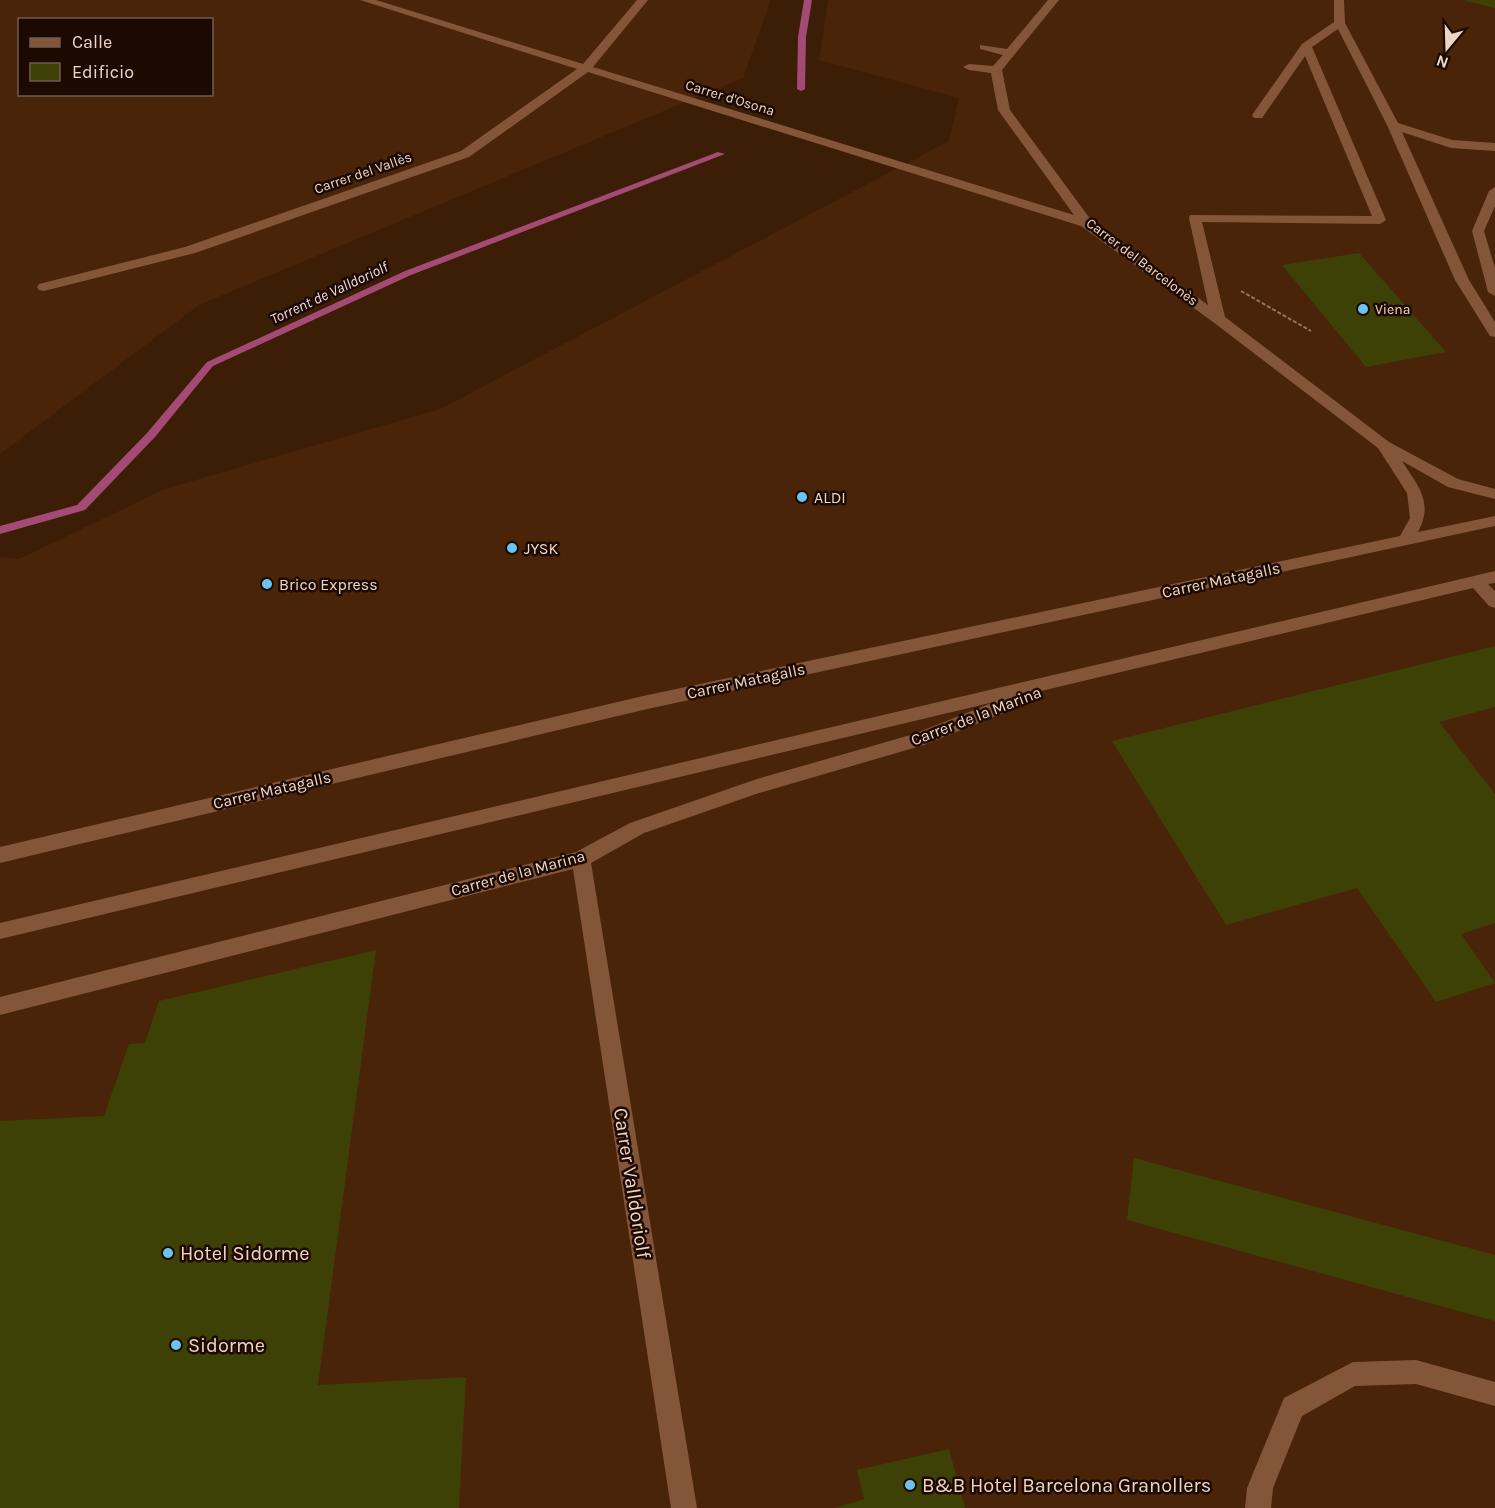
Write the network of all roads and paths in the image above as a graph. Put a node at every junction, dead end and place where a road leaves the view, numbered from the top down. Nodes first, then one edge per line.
1 (365, 0) edge
2 (642, 0) edge
3 (1054, 0) edge
4 (1339, 0) edge
5 (1340, 23) junction
6 (1306, 45) junction
7 (984, 46) dead end
8 (1010, 52) junction
9 (969, 67) dead end
10 (585, 69) junction
11 (996, 70) junction
12 (1258, 115) dead end
13 (1393, 125) junction
14 (1495, 147) edge
15 (1495, 191) edge
16 (1086, 223) junction
17 (1478, 231) junction
18 (1495, 231) edge
19 (44, 287) dead end
20 (1495, 292) edge
21 (1218, 319) junction
22 (1311, 331) dead end
23 (1495, 333) edge
24 (1384, 445) junction
25 (1495, 494) edge
26 (1495, 521) edge
27 (1406, 540) junction
28 (1495, 577) edge
29 (1476, 581) junction
30 (1495, 602) edge
31 (1088, 672) junction
32 (0, 855) edge
33 (581, 859) junction
34 (0, 931) edge
35 (0, 1006) edge
36 (1495, 1394) edge
37 (684, 1508) edge
38 (1258, 1508) edge

1 - 10 street, Carrer d'Osona
2 - 10 street, Carrer del Vallès
3 - 8 street
4 - 5 street
5 - 6 street
5 - 13 street
6 - 12 street
6 - 21 street
7 - 8 street
8 - 11 street
9 - 11 street
10 - 16 street, Carrer d'Osona
10 - 19 street, Carrer del Vallès
11 - 16 street, Carrer del Barcelonès
13 - 14 street
13 - 23 street
15 - 17 street
16 - 21 street, Carrer del Barcelonès
17 - 18 street
17 - 20 street
21 - 22 path
21 - 24 street, Carrer del Barcelonès
24 - 25 street, Carrer del Barcelonès
24 - 27 street, Carrer del Barcelonès
26 - 27 street, Carrer Matagalls
27 - 32 street, Carrer Matagalls
28 - 29 street
29 - 30 street
29 - 31 street
31 - 33 street, Carrer de la Marina
31 - 34 street
33 - 35 street, Carrer de la Marina
33 - 37 street, Carrer Valldoriolf
36 - 38 street

